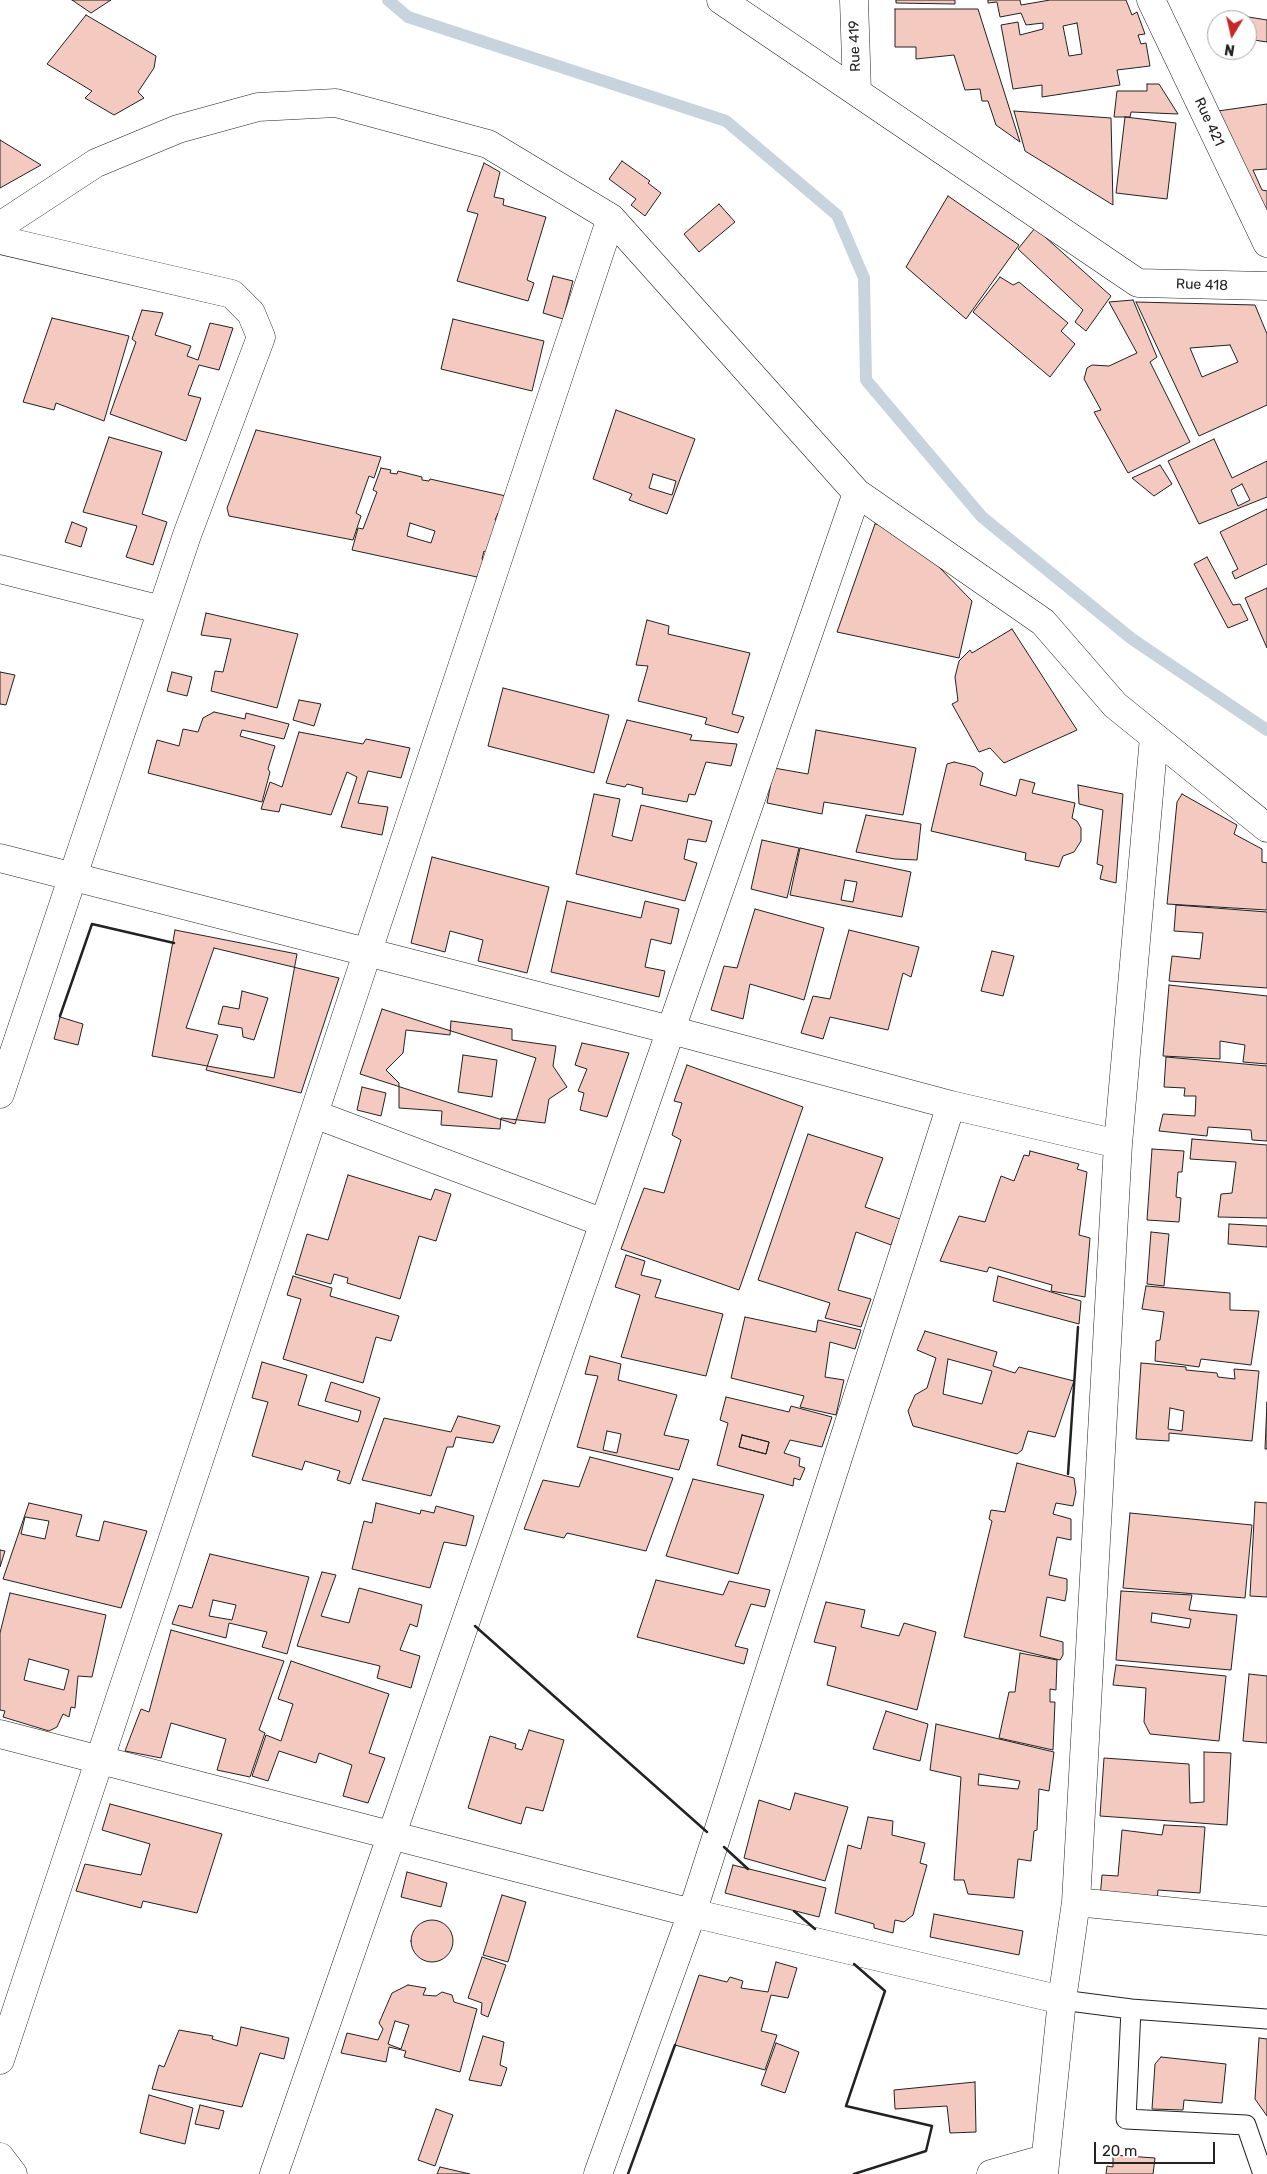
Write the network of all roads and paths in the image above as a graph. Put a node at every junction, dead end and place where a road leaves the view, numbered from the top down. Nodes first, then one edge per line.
1 (721, 0) edge
2 (854, 0) edge
3 (1152, 0) edge
4 (857, 92) junction
5 (611, 218) junction
6 (0, 226) edge
7 (0, 240) edge
8 (1267, 243) edge
9 (1267, 286) edge
10 (858, 493) junction
11 (0, 569) edge
12 (162, 610) junction
13 (1154, 736) junction
14 (1267, 828) edge
15 (0, 858) edge
16 (72, 876) junction
17 (368, 952) junction
18 (671, 1030) junction
19 (0, 1094) edge
20 (951, 1105) junction
21 (314, 1114) junction
22 (1118, 1144) junction
23 (604, 1223) junction
24 (0, 1734) edge
25 (100, 1760) junction
26 (391, 1836) junction
27 (1076, 1902) junction
28 (692, 1913) junction
29 (1267, 1921) edge
30 (1062, 2000) junction
31 (1131, 2010) junction
32 (1267, 2020) edge
33 (0, 2060) edge
34 (0, 2157) edge
35 (1044, 2166) edge
36 (13, 2174) edge
37 (274, 2174) edge
38 (598, 2174) edge
39 (991, 2174) edge
40 (1263, 2174) edge

1 - 4 street
2 - 4 street, Rue 419
3 - 8 street, Rue 421
4 - 9 street, Rue 418
5 - 6 street
5 - 10 street
5 - 17 street
7 - 12 street
10 - 13 street
10 - 18 street
11 - 12 street
12 - 16 street
13 - 14 street
13 - 22 street
15 - 16 street
16 - 17 street
16 - 19 street
17 - 18 street
17 - 21 street
18 - 20 street
18 - 23 street
20 - 22 street
20 - 28 street
21 - 23 street
21 - 25 street
22 - 27 street
23 - 26 street
24 - 25 street
25 - 26 street
25 - 33 street
26 - 28 street
26 - 37 street
27 - 29 street
27 - 30 street
28 - 30 street
28 - 38 street
30 - 31 lane
30 - 35 street
31 - 32 lane
31 - 40 lane
34 - 36 street
35 - 39 street

